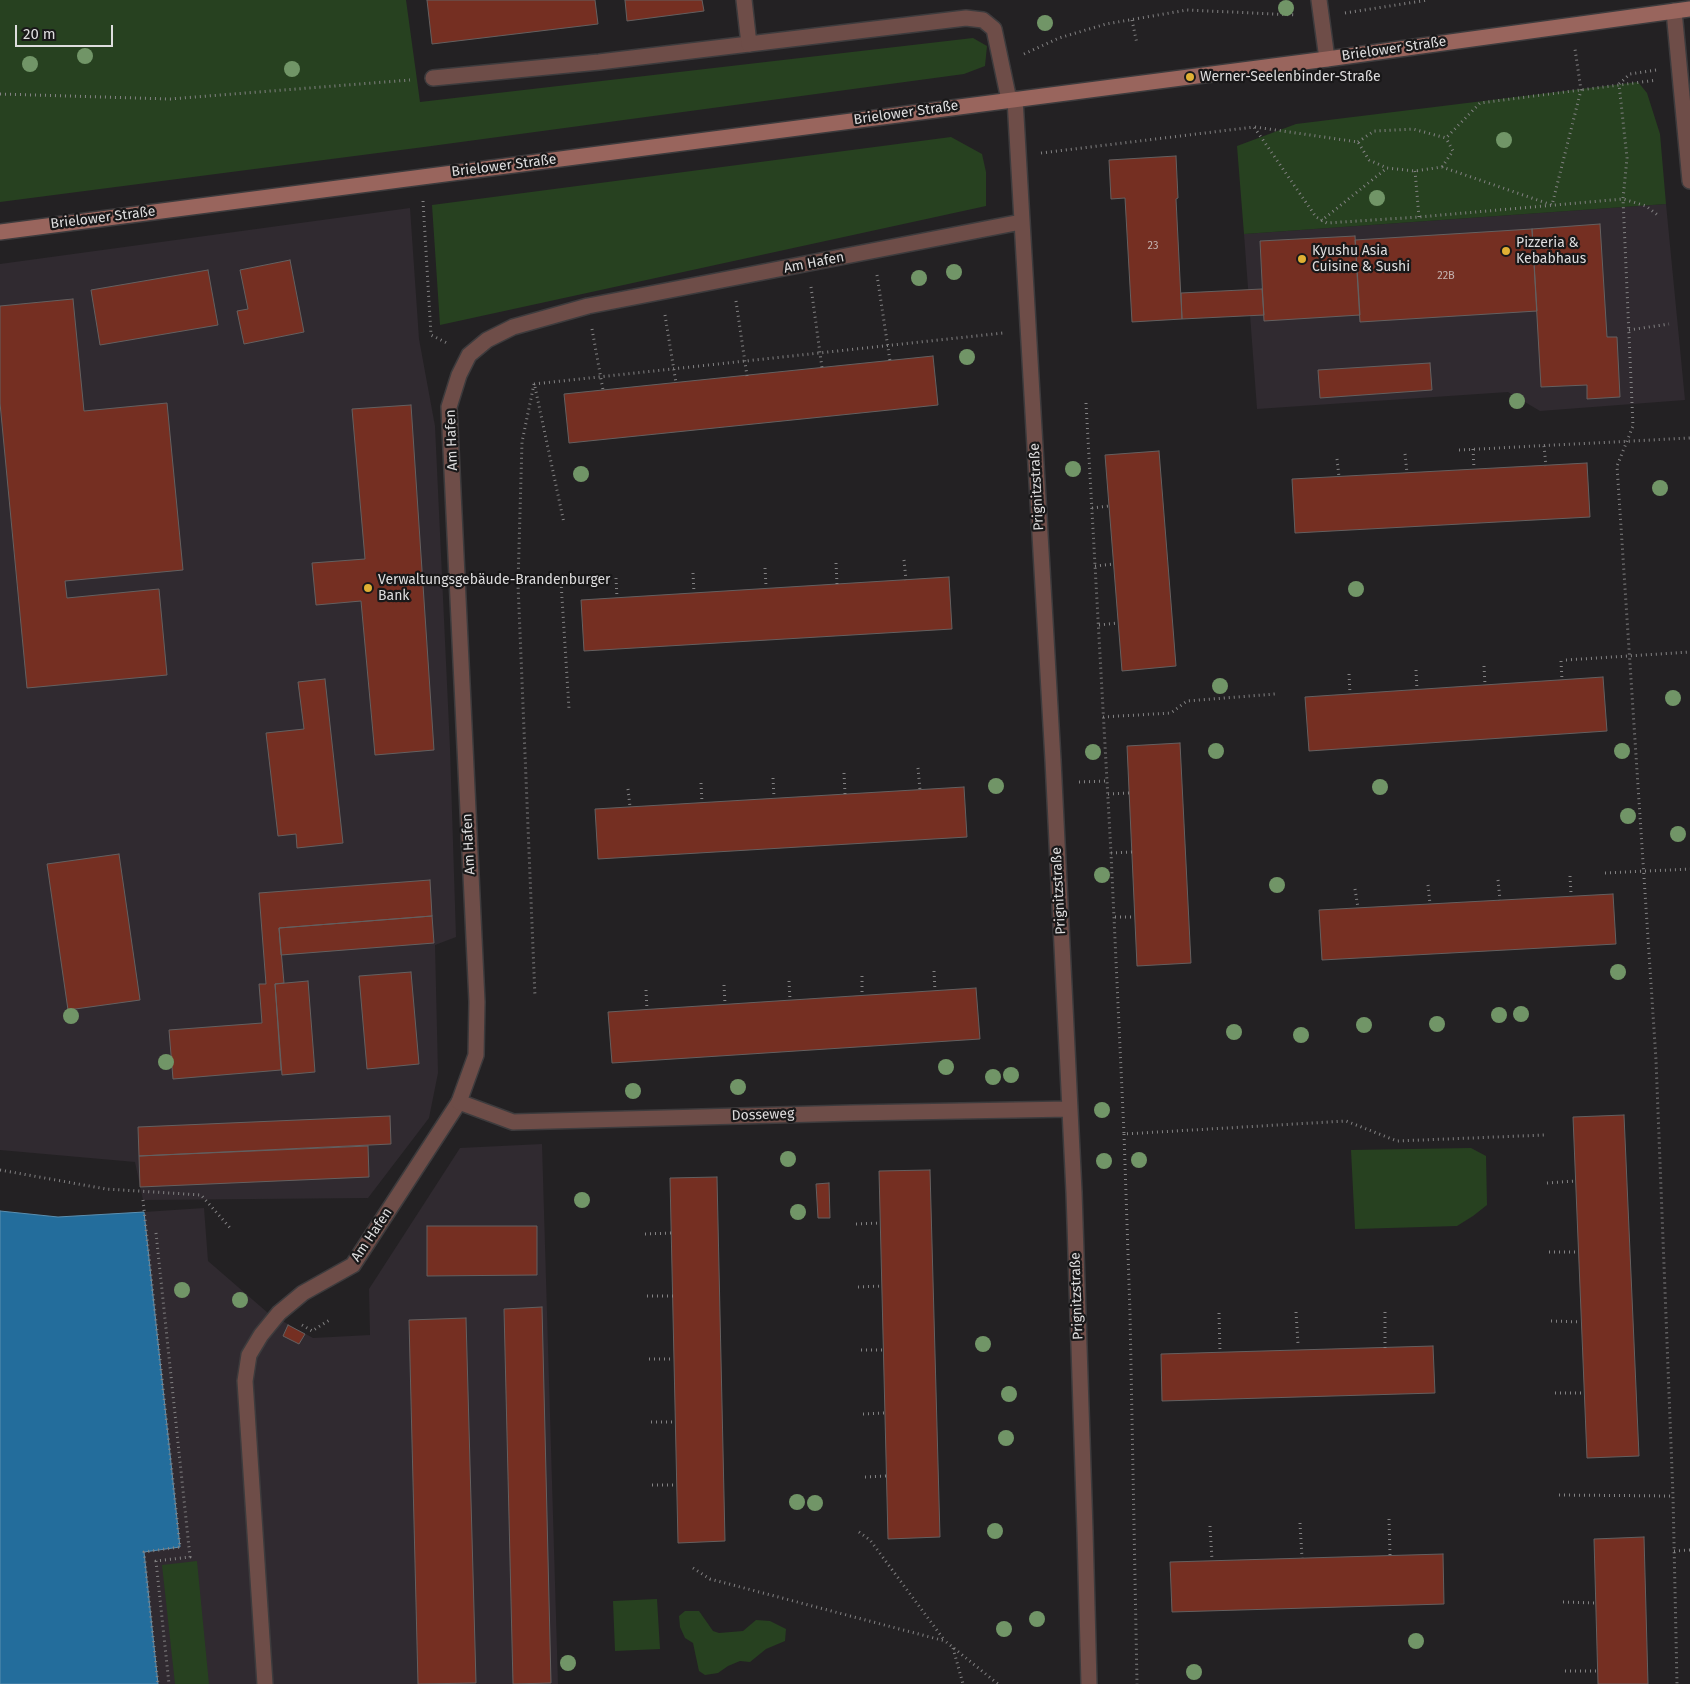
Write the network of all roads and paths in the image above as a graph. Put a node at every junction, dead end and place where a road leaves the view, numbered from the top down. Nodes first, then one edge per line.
1 (744, 0) edge
2 (1319, 0) edge
3 (1428, 0) edge
4 (1690, 9) edge
5 (1674, 11) junction
6 (1321, 17) junction
7 (1132, 20) junction
8 (1572, 25) junction
9 (749, 44) junction
10 (1137, 44) dead end
11 (1327, 59) junction
12 (1001, 64) junction
13 (1681, 77) junction
14 (433, 78) joint
15 (1619, 84) junction
16 (1581, 90) junction
17 (0, 94) edge
18 (1012, 99) junction
19 (1254, 127) junction
20 (1446, 138) junction
21 (1358, 142) junction
22 (1017, 156) junction
23 (1442, 166) junction
24 (1387, 168) junction
25 (1415, 171) junction
26 (1690, 181) edge
27 (1623, 199) junction
28 (1552, 205) junction
29 (424, 210) dead end
30 (1659, 216) dead end
31 (1419, 217) junction
32 (1321, 221) junction
33 (1021, 222) junction
34 (0, 232) edge
35 (874, 252) junction
36 (807, 264) junction
37 (733, 278) junction
38 (662, 292) junction
39 (588, 306) junction
40 (1669, 324) dead end
41 (1629, 330) junction
42 (1028, 331) junction
43 (888, 346) junction
44 (820, 353) junction
45 (469, 355) junction
46 (745, 361) junction
47 (890, 361) dead end
48 (822, 368) dead end
49 (674, 369) junction
50 (600, 376) junction
51 (747, 376) dead end
52 (676, 383) dead end
53 (534, 384) junction
54 (603, 390) dead end
55 (1086, 403) dead end
56 (1690, 438) edge
57 (1627, 442) junction
58 (1544, 446) junction
59 (1473, 449) junction
60 (1459, 450) dead end
61 (1405, 454) dead end
62 (1337, 459) dead end
63 (1546, 466) dead end
64 (1474, 469) dead end
65 (1407, 473) dead end
66 (1339, 477) dead end
67 (1109, 506) dead end
68 (1092, 508) junction
69 (564, 523) dead end
70 (904, 560) dead end
71 (836, 563) dead end
72 (1114, 564) dead end
73 (1095, 566) junction
74 (765, 568) dead end
75 (692, 573) dead end
76 (616, 578) dead end
77 (906, 580) dead end
78 (561, 582) dead end
79 (837, 584) dead end
80 (766, 586) dead end
81 (694, 593) dead end
82 (617, 598) dead end
83 (1118, 623) dead end
84 (1099, 625) junction
85 (1690, 652) edge
86 (1629, 656) junction
87 (1566, 660) dead end
88 (1561, 661) dead end
89 (1484, 666) dead end
90 (1416, 670) dead end
91 (1349, 674) dead end
92 (1562, 680) dead end
93 (1485, 685) dead end
94 (1417, 690) dead end
95 (1275, 694) dead end
96 (1350, 694) dead end
97 (569, 709) dead end
98 (1103, 718) junction
99 (918, 768) dead end
100 (844, 773) dead end
101 (773, 778) dead end
102 (701, 783) dead end
103 (628, 788) dead end
104 (920, 790) dead end
105 (1128, 793) dead end
106 (845, 794) dead end
107 (1108, 794) junction
108 (774, 798) dead end
109 (702, 803) dead end
110 (630, 807) dead end
111 (1132, 852) dead end
112 (1111, 853) junction
113 (1690, 869) edge
114 (1644, 872) junction
115 (1605, 873) dead end
116 (1570, 876) dead end
117 (1498, 880) dead end
118 (1428, 885) dead end
119 (1356, 889) dead end
120 (1571, 893) dead end
121 (1500, 900) dead end
122 (1430, 904) dead end
123 (1358, 908) dead end
124 (1134, 917) dead end
125 (1114, 918) junction
126 (934, 971) dead end
127 (862, 976) dead end
128 (789, 981) dead end
129 (724, 985) dead end
130 (646, 990) dead end
131 (935, 991) dead end
132 (862, 996) dead end
133 (535, 997) dead end
134 (790, 1000) dead end
135 (725, 1004) dead end
136 (647, 1010) dead end
137 (459, 1102) junction
138 (1069, 1110) junction
139 (1124, 1134) junction
140 (1545, 1135) dead end
141 (0, 1170) edge
142 (1575, 1181) dead end
143 (1547, 1182) dead end
144 (143, 1200) dead end
145 (880, 1223) dead end
146 (856, 1224) dead end
147 (231, 1229) dead end
148 (156, 1233) dead end
149 (671, 1233) dead end
150 (645, 1234) dead end
151 (1549, 1252) dead end
152 (1578, 1252) dead end
153 (882, 1286) dead end
154 (858, 1287) dead end
155 (647, 1296) dead end
156 (672, 1296) dead end
157 (1296, 1312) dead end
158 (1385, 1312) dead end
159 (1218, 1313) dead end
160 (1551, 1322) dead end
161 (1581, 1322) dead end
162 (1298, 1344) dead end
163 (1385, 1348) dead end
164 (861, 1350) dead end
165 (883, 1350) dead end
166 (1220, 1352) dead end
167 (649, 1359) dead end
168 (674, 1359) dead end
169 (1554, 1393) dead end
170 (1584, 1393) dead end
171 (885, 1413) dead end
172 (863, 1414) dead end
173 (650, 1422) dead end
174 (676, 1422) dead end
175 (887, 1476) dead end
176 (865, 1477) dead end
177 (652, 1485) dead end
178 (677, 1485) dead end
179 (1559, 1495) dead end
180 (1673, 1496) junction
181 (1389, 1520) dead end
182 (1300, 1523) dead end
183 (1210, 1526) dead end
184 (859, 1532) dead end
185 (1674, 1550) junction
186 (1690, 1550) edge
187 (1390, 1555) dead end
188 (1302, 1558) dead end
189 (1212, 1560) dead end
190 (693, 1568) dead end
191 (1563, 1602) dead end
192 (1596, 1603) dead end
193 (945, 1641) junction
194 (953, 1648) junction
195 (1565, 1671) dead end
196 (1598, 1671) dead end
197 (158, 1684) edge
198 (169, 1684) edge
199 (265, 1684) edge
200 (963, 1684) edge
201 (998, 1684) edge
202 (1088, 1684) edge
203 (1137, 1684) edge
204 (1676, 1684) edge

1 - 9 street
2 - 6 street
3 - 6 path
4 - 5 main road, Brielower Straße
5 - 8 main road, Brielower Straße
5 - 13 street
6 - 7 path
6 - 11 street
7 - 10 path
7 - 12 path
8 - 11 main road, Brielower Straße
8 - 16 path
9 - 12 street
9 - 14 street
11 - 18 main road, Brielower Straße
12 - 18 street
13 - 15 path
13 - 26 street
14 - 17 path
15 - 16 path
15 - 27 path
16 - 20 path
16 - 28 path
18 - 22 street, Prignitzstraße
18 - 34 main road, Brielower Straße
19 - 21 path
19 - 22 path
19 - 32 path
20 - 21 path
20 - 23 path
21 - 24 path
22 - 33 street, Prignitzstraße
23 - 25 path
23 - 28 path
24 - 25 path
24 - 32 path
25 - 31 path
27 - 28 path
27 - 30 path
27 - 41 path
28 - 31 path
29 - 45 path
31 - 32 path
33 - 35 street, Am Hafen
33 - 42 street, Prignitzstraße
35 - 36 street, Am Hafen
35 - 43 path
36 - 37 street, Am Hafen
36 - 44 path
37 - 38 street, Am Hafen
37 - 46 path
38 - 39 street, Am Hafen
38 - 49 path
39 - 45 street, Am Hafen
39 - 50 path
40 - 41 path
41 - 57 path
42 - 43 path
42 - 138 street, Prignitzstraße
43 - 44 path
43 - 47 path
44 - 46 path
44 - 48 path
45 - 137 street, Am Hafen
46 - 49 path
46 - 51 path
49 - 50 path
49 - 52 path
50 - 53 path
50 - 54 path
53 - 69 path
53 - 133 path
55 - 68 path
56 - 57 path
57 - 58 path
57 - 86 path
58 - 59 path
58 - 63 path
59 - 60 path
59 - 64 path
61 - 65 path
62 - 66 path
67 - 68 path
68 - 73 path
70 - 77 path
71 - 79 path
72 - 73 path
73 - 84 path
74 - 80 path
75 - 81 path
76 - 82 path
78 - 97 path
83 - 84 path
84 - 98 path
85 - 86 path
86 - 87 path
86 - 114 path
88 - 92 path
89 - 93 path
90 - 94 path
91 - 96 path
95 - 98 path
98 - 107 path
99 - 104 path
100 - 106 path
101 - 108 path
102 - 109 path
103 - 110 path
105 - 107 path
107 - 112 path
111 - 112 path
112 - 125 path
113 - 114 path
114 - 115 path
114 - 180 path
116 - 120 path
117 - 121 path
118 - 122 path
119 - 123 path
124 - 125 path
125 - 139 path
126 - 131 path
127 - 132 path
128 - 134 path
129 - 135 path
130 - 136 path
137 - 138 street, Dosseweg
137 - 199 street, Am Hafen
138 - 202 street, Prignitzstraße
139 - 140 path
139 - 203 path
141 - 147 path
142 - 143 path
144 - 197 path
145 - 146 path
148 - 198 path
149 - 150 path
151 - 152 path
153 - 154 path
155 - 156 path
157 - 162 path
158 - 163 path
159 - 166 path
160 - 161 path
164 - 165 path
167 - 168 path
169 - 170 path
171 - 172 path
173 - 174 path
175 - 176 path
177 - 178 path
179 - 180 path
180 - 185 path
181 - 187 path
182 - 188 path
183 - 189 path
184 - 193 path
185 - 186 path
185 - 204 path
190 - 193 path
191 - 192 path
193 - 194 path
194 - 200 path
194 - 201 path
195 - 196 path

